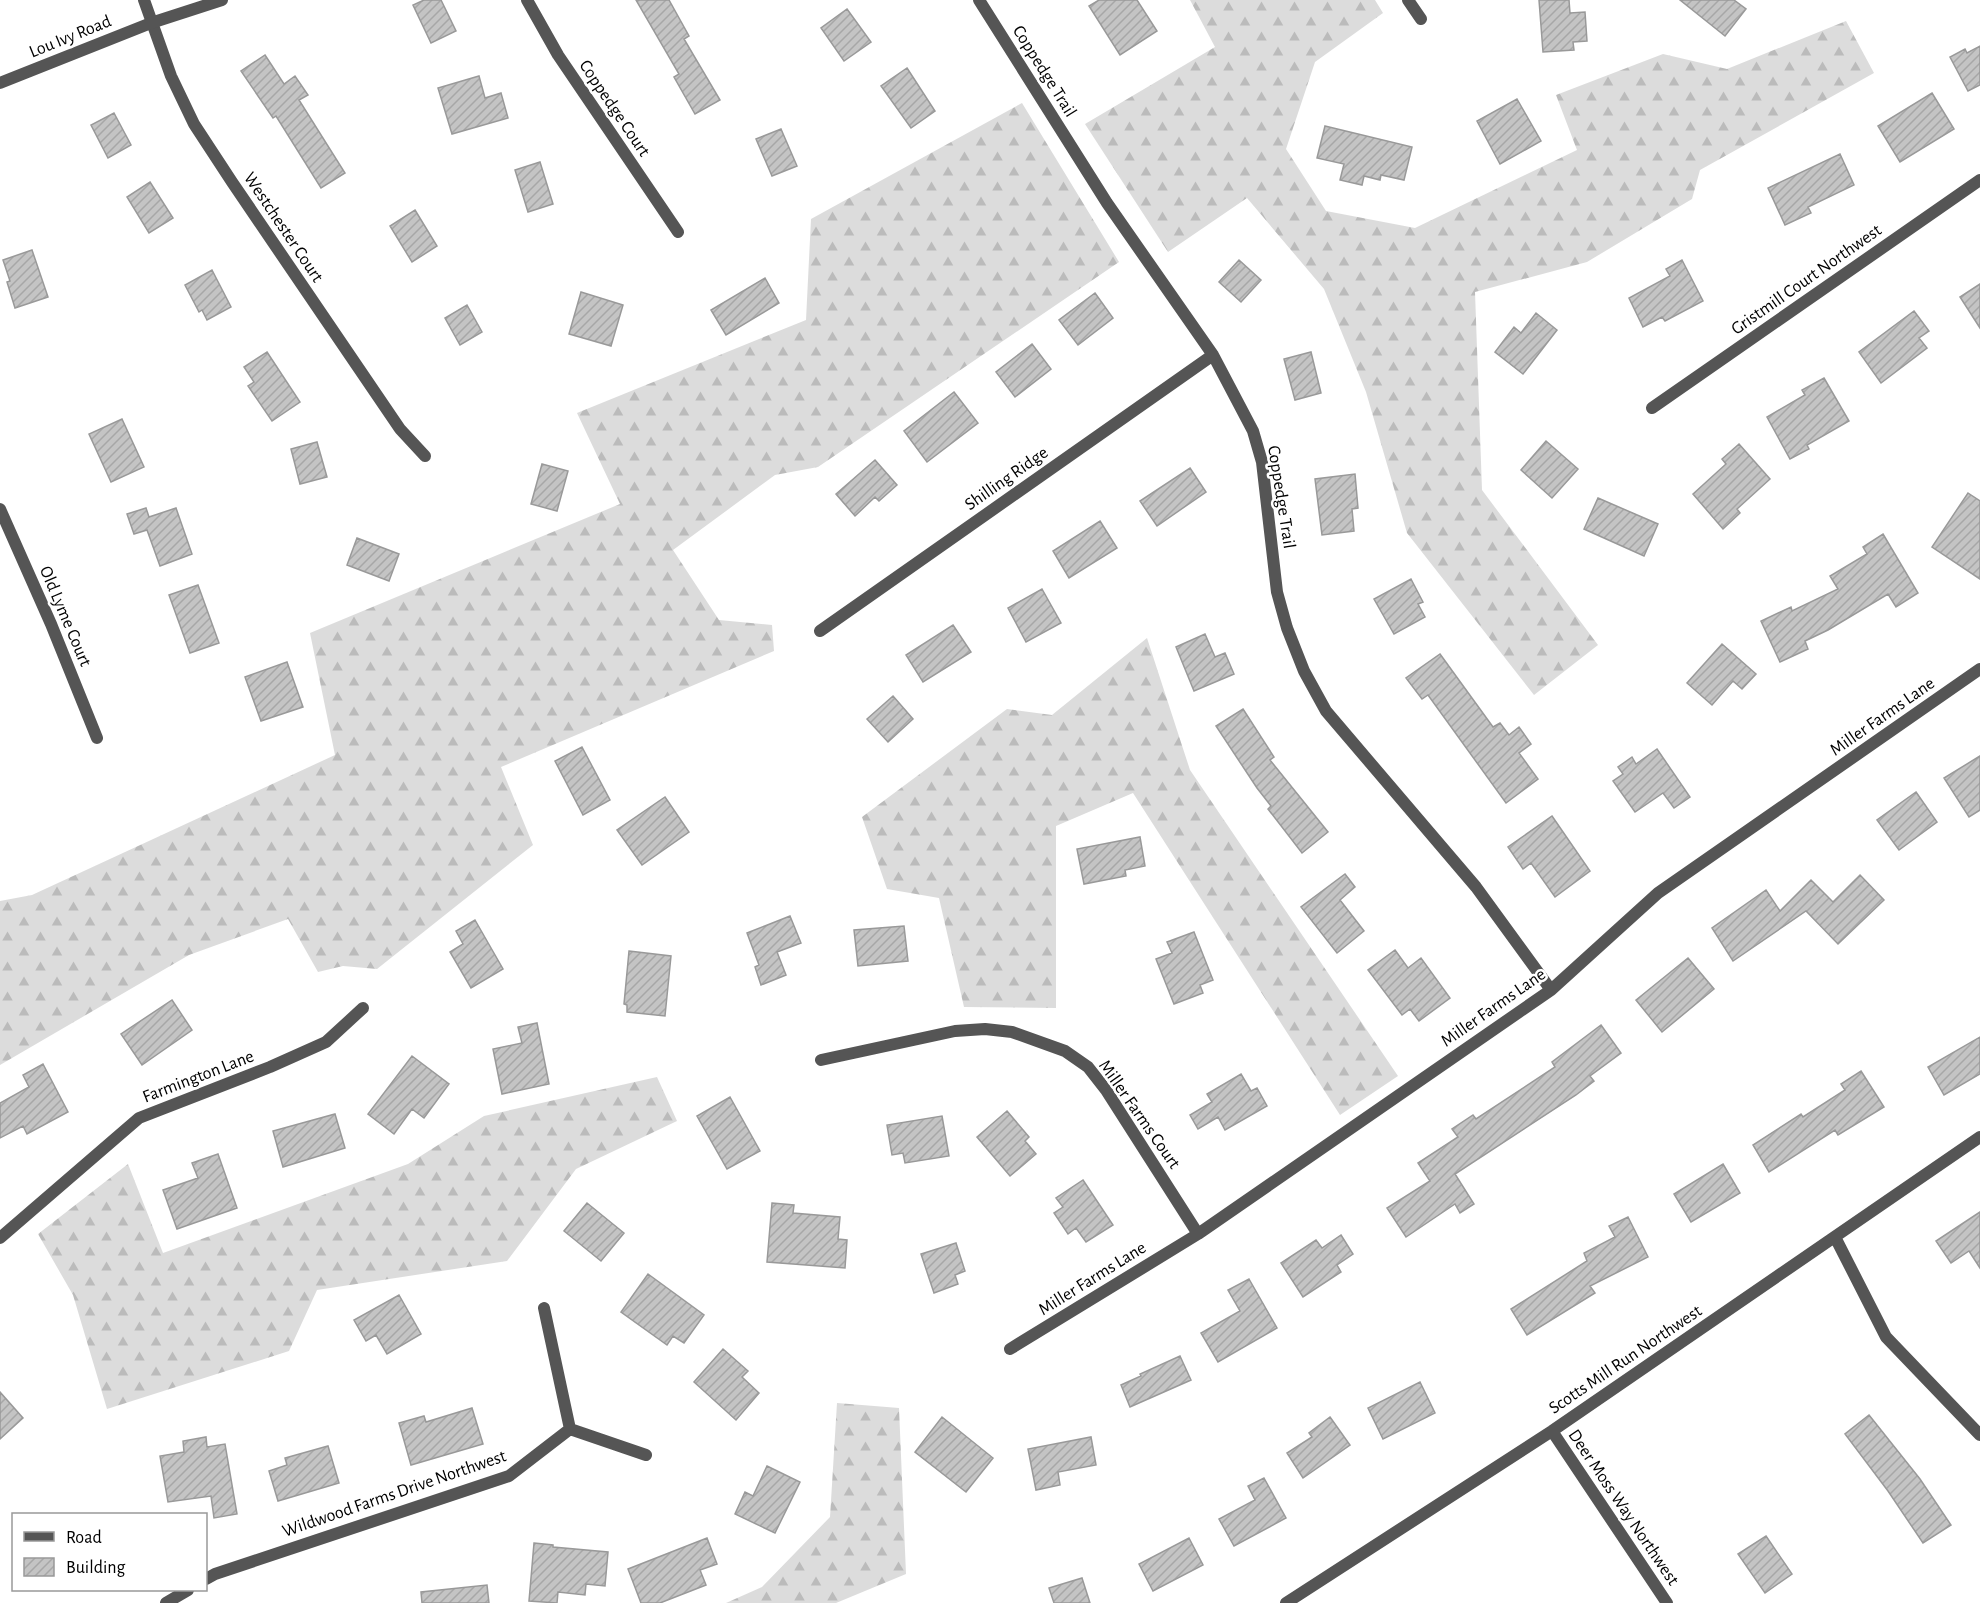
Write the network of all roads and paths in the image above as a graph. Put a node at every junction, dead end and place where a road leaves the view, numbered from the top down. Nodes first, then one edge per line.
1 (144, 0) edge
2 (222, 0) edge
3 (527, 0) edge
4 (979, 0) edge
5 (1408, 0) edge
6 (1420, 19) dead end
7 (151, 23) junction
8 (0, 83) edge
9 (1980, 180) edge
10 (678, 232) dead end
11 (1213, 355) junction
12 (1652, 408) dead end
13 (425, 456) dead end
14 (0, 509) edge
15 (820, 631) dead end
16 (1980, 669) edge
17 (97, 738) dead end
18 (1551, 990) junction
19 (363, 1008) dead end
20 (821, 1060) dead end
21 (1980, 1137) edge
22 (1198, 1233) junction
23 (1835, 1237) junction
24 (0, 1238) edge
25 (544, 1308) dead end
26 (1010, 1349) dead end
27 (570, 1429) junction
28 (1552, 1431) junction
29 (1980, 1435) edge
30 (646, 1455) dead end
31 (207, 1578) edge
32 (186, 1591) edge
33 (166, 1603) edge
34 (1286, 1603) edge
35 (1667, 1603) edge

1 - 7 street, Westchester Court
2 - 7 street, Lou Ivy Road
3 - 10 street, Coppedge Court
4 - 11 street, Coppedge Trail
5 - 6 street
7 - 8 street, Lou Ivy Road
7 - 13 street, Westchester Court
9 - 12 street, Gristmill Court Northwest
11 - 15 street, Shilling Ridge
11 - 18 street, Coppedge Trail
14 - 17 street, Old Lyme Court
16 - 18 street, Miller Farms Lane
18 - 22 street, Miller Farms Lane
19 - 24 street, Farmington Lane
20 - 22 street, Miller Farms Court
21 - 23 street, Scotts Mill Run Northwest
22 - 26 street, Miller Farms Lane
23 - 28 street, Scotts Mill Run Northwest
23 - 29 street
25 - 27 street
27 - 30 street
27 - 31 street, Wildwood Farms Drive Northwest
28 - 34 street, Scotts Mill Run Northwest
28 - 35 street, Deer Moss Way Northwest
32 - 33 street

